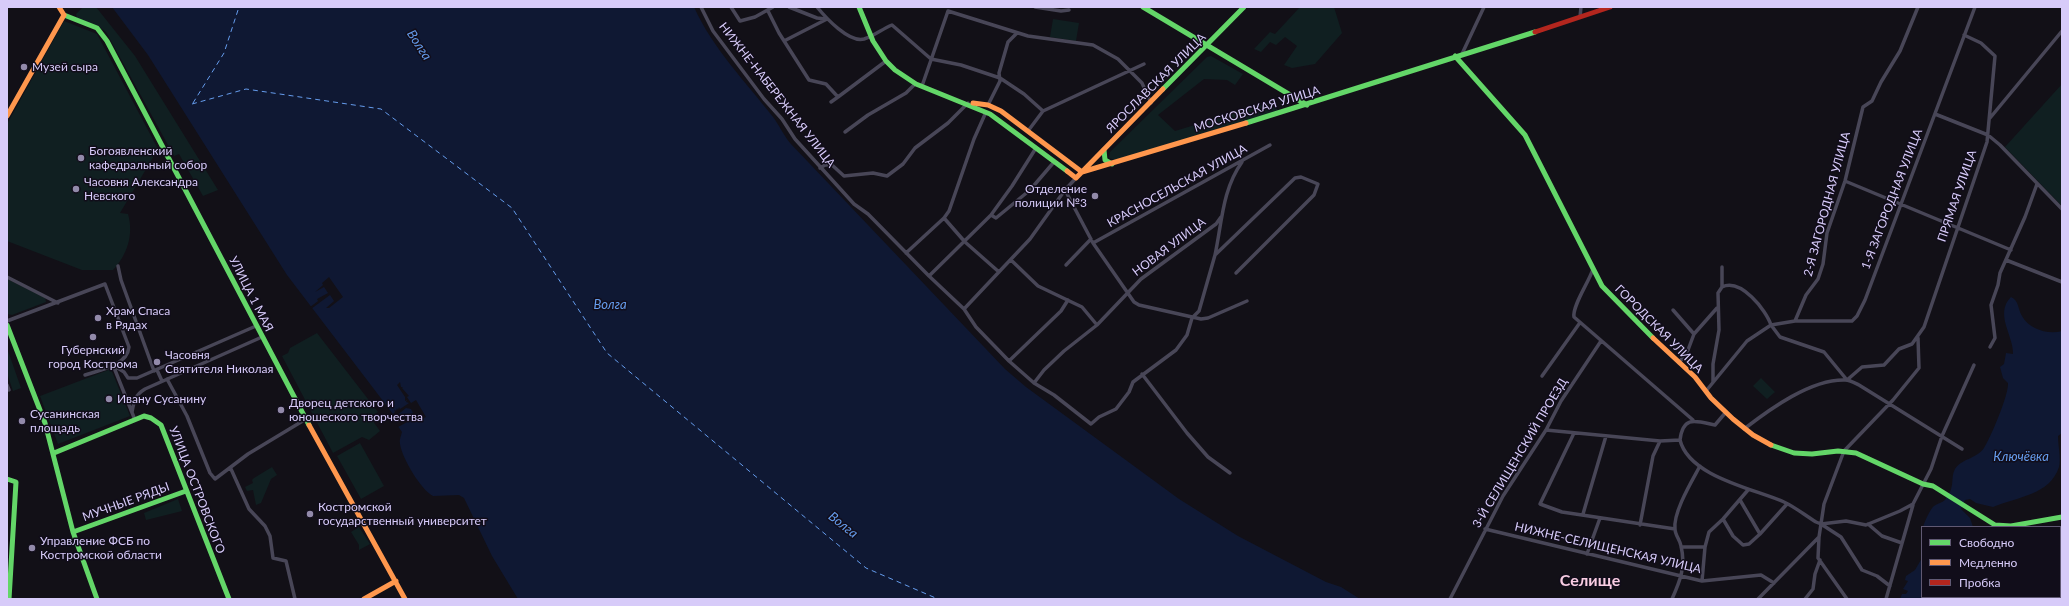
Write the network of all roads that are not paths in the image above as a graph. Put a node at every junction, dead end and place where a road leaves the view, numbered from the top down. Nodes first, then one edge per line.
1 (59, 7) edge
2 (701, 7) edge
3 (731, 7) edge
4 (774, 7) edge
5 (789, 7) edge
6 (817, 7) edge
7 (859, 7) edge
8 (1035, 7) edge
9 (1144, 7) edge
10 (1244, 7) edge
11 (1484, 7) edge
12 (1581, 7) edge
13 (1610, 7) edge
14 (1918, 7) edge
15 (1974, 7) edge
16 (1069, 10) dead end
17 (768, 11) junction
18 (64, 15) junction
19 (1580, 17) junction
20 (827, 19) junction
21 (2062, 31) edge
22 (1017, 33) junction
23 (1964, 35) junction
24 (869, 36) junction
25 (784, 41) junction
26 (1208, 45) junction
27 (1462, 54) junction
28 (1456, 56) junction
29 (931, 59) junction
30 (886, 61) junction
31 (1144, 64) dead end
32 (1130, 71) junction
33 (1000, 78) junction
34 (915, 84) junction
35 (922, 86) junction
36 (838, 96) junction
37 (831, 102) dead end
38 (1151, 102) junction
39 (968, 103) junction
40 (1307, 104) junction
41 (988, 105) junction
42 (1043, 111) junction
43 (986, 112) junction
44 (1935, 114) junction
45 (7, 116) edge
46 (1990, 118) junction
47 (1028, 131) junction
48 (845, 132) dead end
49 (1988, 135) junction
50 (1270, 145) dead end
51 (1036, 148) junction
52 (1104, 150) junction
53 (1242, 161) junction
54 (1054, 162) junction
55 (1112, 164) junction
56 (820, 168) junction
57 (1082, 172) junction
58 (1076, 178) junction
59 (1845, 181) junction
60 (2037, 184) junction
61 (1065, 190) junction
62 (1901, 203) junction
63 (2062, 209) edge
64 (991, 215) junction
65 (1221, 217) junction
66 (944, 218) junction
67 (1957, 228) junction
68 (1092, 241) junction
69 (966, 242) junction
70 (2011, 250) junction
71 (906, 253) junction
72 (1215, 255) junction
73 (1011, 260) junction
74 (2006, 260) junction
75 (1066, 265) dead end
76 (118, 266) dead end
77 (1722, 267) dead end
78 (1593, 269) junction
79 (999, 272) junction
80 (1236, 273) dead end
81 (929, 276) junction
82 (7, 277) edge
83 (2062, 282) edge
84 (1722, 287) junction
85 (1128, 293) junction
86 (1068, 300) junction
87 (1247, 301) dead end
88 (58, 304) junction
89 (1717, 308) junction
90 (964, 309) junction
91 (1673, 310) dead end
92 (1192, 318) junction
93 (7, 321) edge
94 (1795, 321) junction
95 (7, 324) edge
96 (1579, 324) junction
97 (1097, 325) junction
98 (1772, 325) junction
99 (256, 326) junction
100 (1694, 334) junction
101 (262, 337) junction
102 (1918, 338) junction
103 (1601, 341) junction
104 (1990, 347) dead end
105 (1009, 360) junction
106 (1679, 363) junction
107 (113, 365) junction
108 (1974, 365) dead end
109 (155, 371) junction
110 (1142, 374) junction
111 (85, 375) dead end
112 (1542, 376) dead end
113 (167, 379) junction
114 (1847, 380) junction
115 (162, 381) junction
116 (1713, 382) junction
117 (1034, 383) junction
118 (7, 385) edge
119 (9, 390) dead end
120 (1706, 391) junction
121 (1889, 404) junction
122 (132, 412) junction
123 (1726, 412) junction
124 (306, 419) junction
125 (135, 420) junction
126 (1693, 420) junction
127 (1744, 429) junction
128 (1546, 430) junction
129 (1574, 433) junction
130 (1606, 436) junction
131 (1942, 436) junction
132 (1680, 440) junction
133 (1660, 441) junction
134 (1962, 449) dead end
135 (1844, 451) junction
136 (54, 453) junction
137 (1700, 466) junction
138 (231, 469) junction
139 (1230, 473) dead end
140 (7, 479) edge
141 (1923, 484) junction
142 (186, 490) junction
143 (1748, 490) junction
144 (1740, 500) junction
145 (1787, 504) junction
146 (1913, 504) junction
147 (1583, 514) junction
148 (2062, 517) edge
149 (1600, 518) junction
150 (1723, 519) junction
151 (1820, 524) junction
152 (1868, 524) junction
153 (1640, 525) junction
154 (1485, 529) junction
155 (1675, 529) junction
156 (73, 532) junction
157 (1760, 534) junction
158 (1819, 537) junction
159 (1902, 543) junction
160 (1681, 547) junction
161 (1705, 547) junction
162 (1587, 554) junction
163 (1820, 560) junction
164 (1682, 577) junction
165 (396, 581) junction
166 (1702, 581) junction
167 (1774, 582) junction
168 (1890, 586) junction
169 (9, 599) edge
170 (97, 599) edge
171 (229, 599) edge
172 (295, 599) edge
173 (364, 599) edge
174 (405, 599) edge
175 (1450, 599) edge
176 (1672, 599) edge
177 (1758, 599) edge
178 (1805, 599) edge
179 (1847, 599) edge
180 (1886, 599) edge

1 - 18 street
2 - 56 street, НИЖНЕ-НАБЕРЕЖНАЯ УЛИЦА
3 - 17 street
4 - 17 street
5 - 20 street
6 - 20 street
7 - 24 street
8 - 16 street
9 - 26 street
10 - 26 street, ЯРОСЛАВСКАЯ УЛИЦА
11 - 27 street
12 - 19 street
13 - 19 street, МОСКОВСКАЯ УЛИЦА
14 - 59 street, 2-Я ЗАГОРОДНАЯ УЛИЦА
15 - 23 street, 1-Я ЗАГОРОДНАЯ УЛИЦА
17 - 25 street
18 - 45 street
18 - 99 street, УЛИЦА 1 МАЯ
19 - 27 street, МОСКОВСКАЯ УЛИЦА
20 - 24 street
20 - 25 street
21 - 46 street
22 - 29 street
22 - 32 street
22 - 33 street
23 - 44 street, 1-Я ЗАГОРОДНАЯ УЛИЦА
23 - 46 street, ПРЯМАЯ УЛИЦА
24 - 29 street
24 - 30 street
25 - 36 street
26 - 38 street, ЯРОСЛАВСКАЯ УЛИЦА
26 - 40 street
27 - 28 street, МОСКОВСКАЯ УЛИЦА
28 - 40 street, МОСКОВСКАЯ УЛИЦА
28 - 78 street, ГОРОДСКАЯ УЛИЦА
29 - 33 street
29 - 35 street
30 - 34 street
30 - 36 street
31 - 32 street
32 - 38 street
32 - 42 street
33 - 41 street
33 - 42 street
34 - 35 street
34 - 48 street
35 - 39 street
36 - 37 street
38 - 52 street, ЯРОСЛАВСКАЯ УЛИЦА
39 - 41 street
39 - 43 street
39 - 56 street
40 - 55 street, МОСКОВСКАЯ УЛИЦА
41 - 47 street
42 - 47 street
43 - 51 street
43 - 66 street
44 - 49 street
44 - 62 street, 1-Я ЗАГОРОДНАЯ УЛИЦА
46 - 49 street, ПРЯМАЯ УЛИЦА
47 - 57 street
49 - 60 street
49 - 67 street, ПРЯМАЯ УЛИЦА
50 - 53 street, КРАСНОСЕЛЬСКАЯ УЛИЦА
51 - 54 street
51 - 64 street
52 - 55 street
52 - 57 street, ЯРОСЛАВСКАЯ УЛИЦА
53 - 65 street
53 - 68 street, КРАСНОСЕЛЬСКАЯ УЛИЦА
54 - 58 street
54 - 64 street
55 - 57 street, МОСКОВСКАЯ УЛИЦА
56 - 71 street, НИЖНЕ-НАБЕРЕЖНАЯ УЛИЦА
57 - 58 street
58 - 61 street
59 - 62 street
59 - 94 street, 2-Я ЗАГОРОДНАЯ УЛИЦА
60 - 63 street
60 - 70 street
61 - 68 street
61 - 73 street
62 - 67 street
62 - 94 street, 1-Я ЗАГОРОДНАЯ УЛИЦА
64 - 69 street
65 - 72 street
65 - 85 street, НОВАЯ УЛИЦА
66 - 69 street
66 - 71 street
67 - 70 street
67 - 102 street, ПРЯМАЯ УЛИЦА
68 - 75 street, КРАСНОСЕЛЬСКАЯ УЛИЦА
68 - 85 street
69 - 79 street
69 - 81 street
70 - 74 street
71 - 81 street, НИЖНЕ-НАБЕРЕЖНАЯ УЛИЦА
72 - 80 street
72 - 92 street
73 - 79 street
73 - 86 street
74 - 83 street
74 - 104 street
76 - 109 street
77 - 84 street
78 - 96 street
78 - 106 street, ГОРОДСКАЯ УЛИЦА
79 - 90 street
81 - 90 street, НИЖНЕ-НАБЕРЕЖНАЯ УЛИЦА
82 - 88 street
84 - 89 street
84 - 98 street
85 - 92 street
85 - 97 street, НОВАЯ УЛИЦА
86 - 97 street
86 - 105 street
87 - 92 street
88 - 93 street
88 - 107 street
89 - 100 street
89 - 116 street
90 - 105 street, НИЖНЕ-НАБЕРЕЖНАЯ УЛИЦА
91 - 100 street
92 - 110 street
94 - 98 street, 1-Я ЗАГОРОДНАЯ УЛИЦА
95 - 136 street
96 - 103 street
96 - 112 street
97 - 117 street, НОВАЯ УЛИЦА
98 - 114 street
98 - 116 street
99 - 101 street, УЛИЦА 1 МАЯ
99 - 109 street
100 - 106 street
101 - 113 street
101 - 124 street, УЛИЦА 1 МАЯ
102 - 114 street
102 - 121 street
103 - 126 street
103 - 128 street, 3-Й СЕЛИЩЕНСКИЙ ПРОЕЗД
105 - 117 street, НИЖНЕ-НАБЕРЕЖНАЯ УЛИЦА
106 - 120 street, ГОРОДСКАЯ УЛИЦА
107 - 109 street
107 - 111 street
107 - 122 street
108 - 131 street
109 - 115 street
110 - 117 street, НИЖНЕ-НАБЕРЕЖНАЯ УЛИЦА
110 - 139 street
113 - 115 street
113 - 138 street
114 - 121 street
114 - 127 street
115 - 122 street
116 - 120 street
118 - 119 street
120 - 123 street, ГОРОДСКАЯ УЛИЦА
121 - 131 street
121 - 135 street
122 - 125 street
123 - 126 street
123 - 127 street, ГОРОДСКАЯ УЛИЦА
124 - 138 street
124 - 165 street, УЛИЦА 1 МАЯ
125 - 136 street
125 - 142 street, УЛИЦА ОСТРОВСКОГО
126 - 132 street
127 - 135 street, ГОРОДСКАЯ УЛИЦА
128 - 129 street
128 - 154 street, 3-Й СЕЛИЩЕНСКИЙ ПРОЕЗД
129 - 130 street
129 - 147 street
130 - 133 street
130 - 147 street
131 - 134 street
131 - 141 street
132 - 133 street
132 - 137 street
133 - 153 street
135 - 141 street, ГОРОДСКАЯ УЛИЦА
135 - 151 street
136 - 156 street
137 - 143 street
137 - 155 street
138 - 172 street
140 - 169 street
141 - 146 street
141 - 148 street, ГОРОДСКАЯ УЛИЦА
142 - 156 street, МУЧНЫЕ РЯДЫ
142 - 171 street, УЛИЦА ОСТРОВСКОГО
143 - 144 street
143 - 145 street
144 - 150 street
144 - 157 street
145 - 151 street
145 - 157 street
146 - 152 street
146 - 159 street
147 - 149 street
149 - 153 street
149 - 162 street
150 - 157 street
150 - 161 street
151 - 152 street
151 - 158 street
151 - 168 street
152 - 159 street
153 - 155 street
154 - 162 street, НИЖНЕ-СЕЛИЩЕНСКАЯ УЛИЦА
154 - 175 street, 3-Й СЕЛИЩЕНСКИЙ ПРОЕЗД
155 - 160 street
156 - 170 street
158 - 163 street
158 - 167 street
159 - 168 street
160 - 161 street
160 - 164 street
161 - 166 street
162 - 164 street, НИЖНЕ-СЕЛИЩЕНСКАЯ УЛИЦА
163 - 178 street
163 - 179 street
164 - 166 street, НИЖНЕ-СЕЛИЩЕНСКАЯ УЛИЦА
164 - 176 street
165 - 173 street
165 - 174 street, УЛИЦА 1 МАЯ
166 - 167 street, НИЖНЕ-СЕЛИЩЕНСКАЯ УЛИЦА
167 - 177 street
168 - 180 street

